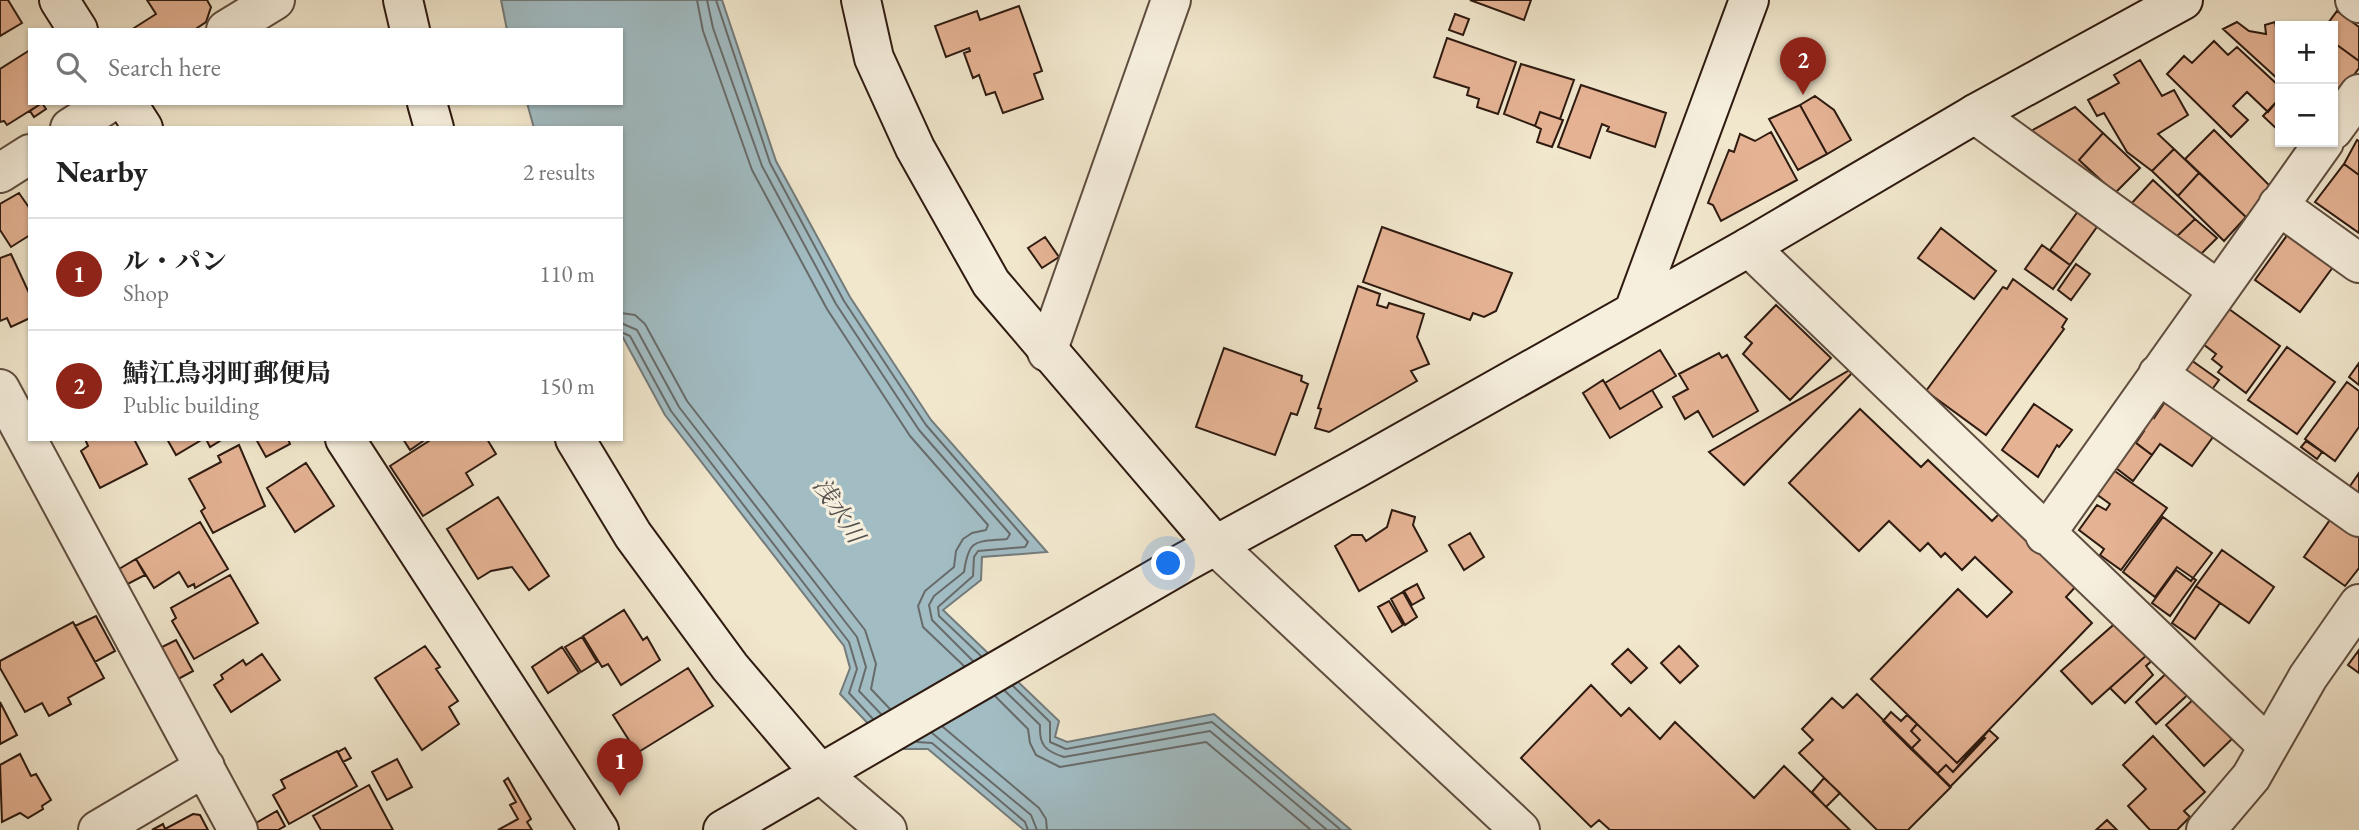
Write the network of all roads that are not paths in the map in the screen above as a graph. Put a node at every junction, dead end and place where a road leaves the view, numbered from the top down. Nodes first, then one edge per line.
1 (59, 0) edge
2 (403, 0) edge
3 (861, 0) edge
4 (1171, 0) edge
5 (1749, 0) edge
6 (2183, 0) edge
7 (77, 28) edge
8 (410, 28) edge
9 (2359, 94) edge
10 (106, 105) edge
11 (128, 105) edge
12 (427, 105) edge
13 (1975, 114) junction
14 (2338, 123) edge
15 (73, 126) edge
16 (142, 126) edge
17 (433, 126) edge
18 (2321, 147) edge
19 (28, 155) edge
20 (0, 173) edge
21 (2278, 205) junction
22 (1749, 247) junction
23 (2359, 263) edge
24 (2218, 290) junction
25 (1634, 311) junction
26 (1047, 352) junction
27 (2158, 374) junction
28 (0, 389) edge
29 (28, 441) edge
30 (28, 441) edge
31 (346, 441) edge
32 (576, 441) edge
33 (2359, 517) edge
34 (2045, 535) junction
35 (1201, 554) junction
36 (2359, 604) edge
37 (2268, 746) junction
38 (205, 767) junction
39 (820, 774) junction
40 (97, 830) edge
41 (239, 830) edge
42 (599, 830) edge
43 (723, 830) edge
44 (887, 830) edge
45 (1520, 830) edge
46 (2206, 830) edge

1 - 7 street
2 - 8 street
3 - 26 street
4 - 26 street
5 - 25 street
6 - 13 street
9 - 14 street
10 - 15 street
11 - 16 street
12 - 17 street
13 - 22 street
13 - 24 street
18 - 21 street
19 - 20 street
21 - 23 street
21 - 24 street
22 - 25 street
22 - 34 street
24 - 27 street
25 - 35 street
26 - 35 street
27 - 33 street
27 - 34 street
28 - 30 street
29 - 38 street
31 - 42 street
32 - 39 street
34 - 37 street
35 - 39 street
35 - 45 street
36 - 37 street
37 - 46 street
38 - 40 street
38 - 41 street
39 - 43 street
39 - 44 street

